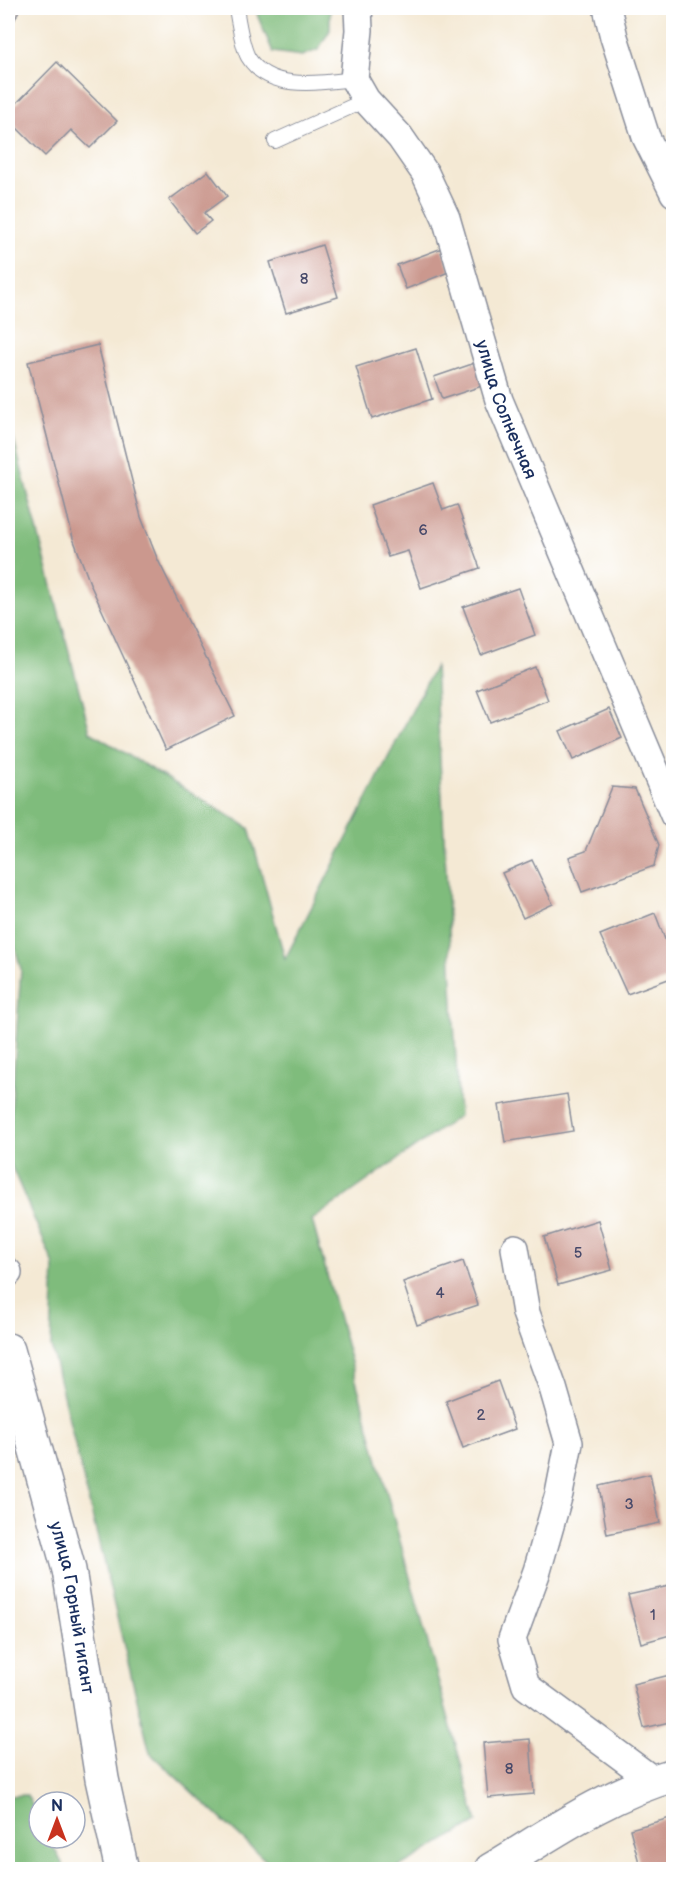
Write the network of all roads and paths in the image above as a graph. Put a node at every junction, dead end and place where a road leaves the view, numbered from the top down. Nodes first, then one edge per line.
1 (236, 8) edge
2 (358, 8) edge
3 (608, 8) edge
4 (360, 90) junction
5 (275, 141) dead end
6 (674, 193) edge
7 (674, 815) edge
8 (514, 1248) dead end
9 (8, 1350) edge
10 (663, 1778) edge
11 (122, 1869) edge
12 (491, 1869) edge

1 - 4 lane
2 - 4 street
3 - 6 street
4 - 5 lane
4 - 7 street, улица Солнечная
8 - 10 street
9 - 11 street, улица Горный гигант
10 - 12 street

